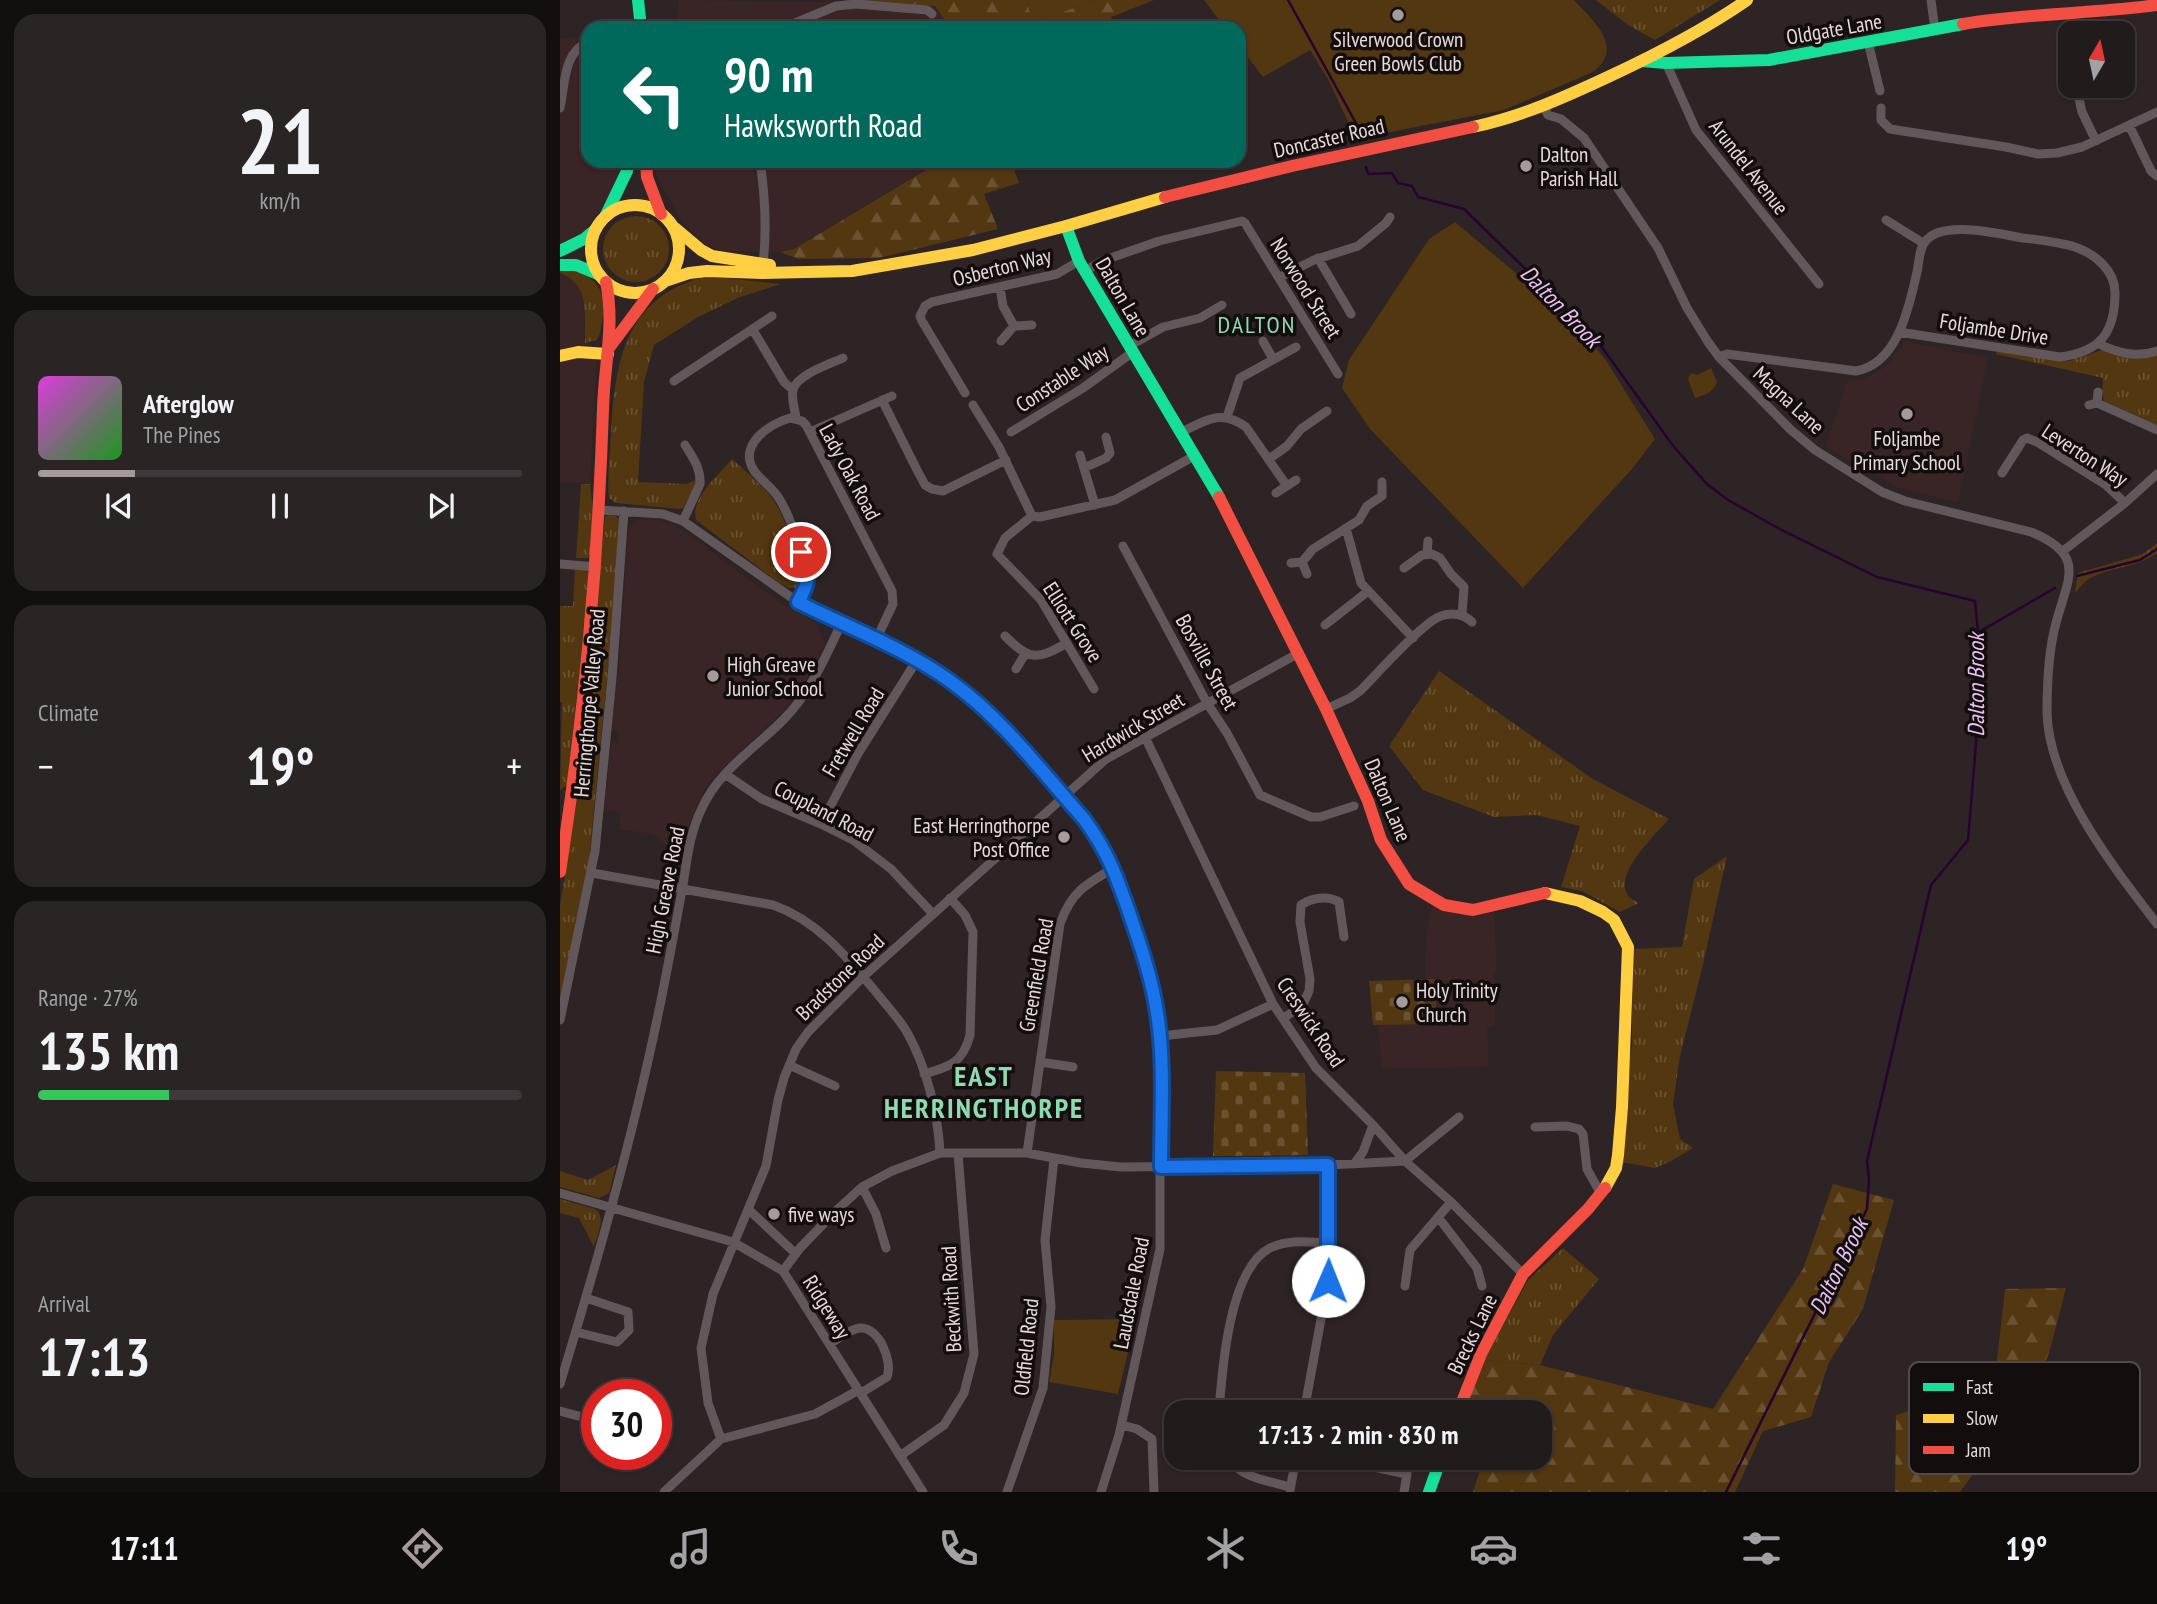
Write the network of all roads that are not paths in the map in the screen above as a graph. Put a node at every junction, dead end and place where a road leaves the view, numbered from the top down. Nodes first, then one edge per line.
1 (638, 0) edge
2 (1747, 0) edge
3 (1931, 0) edge
4 (2154, 4) edge
5 (2071, 12) junction
6 (932, 14) dead end
7 (641, 21) edge
8 (800, 21) edge
9 (2071, 21) edge
10 (1934, 30) junction
11 (1868, 42) junction
12 (581, 47) edge
13 (1642, 61) junction
14 (1666, 63) junction
15 (1880, 90) dead end
16 (2079, 98) edge
17 (1550, 104) junction
18 (560, 108) edge
19 (1881, 108) dead end
20 (2157, 112) edge
21 (2129, 124) junction
22 (2096, 141) junction
23 (628, 168) edge
24 (646, 168) edge
25 (761, 168) edge
26 (2157, 176) edge
27 (661, 214) junction
28 (604, 218) junction
29 (1886, 220) dead end
30 (1242, 221) joint
31 (1389, 223) dead end
32 (672, 224) junction
33 (1066, 226) junction
34 (596, 229) junction
35 (1923, 243) junction
36 (560, 251) edge
37 (1318, 258) junction
38 (763, 264) junction
39 (560, 265) edge
40 (1082, 266) junction
41 (817, 272) junction
42 (603, 278) junction
43 (1280, 278) junction
44 (665, 281) junction
45 (1819, 284) dead end
46 (1000, 288) junction
47 (653, 289) junction
48 (1222, 305) dead end
49 (1350, 314) dead end
50 (772, 316) dead end
51 (1032, 325) dead end
52 (1014, 326) junction
53 (752, 330) junction
54 (1899, 332) junction
55 (1001, 341) dead end
56 (1264, 341) dead end
57 (2099, 344) junction
58 (1296, 347) dead end
59 (1131, 349) junction
60 (608, 351) junction
61 (2157, 351) edge
62 (560, 356) edge
63 (1719, 357) junction
64 (843, 358) dead end
65 (1273, 359) junction
66 (1338, 374) dead end
67 (674, 380) dead end
68 (793, 390) junction
69 (2098, 392) dead end
70 (965, 393) dead end
71 (973, 405) dead end
72 (1327, 411) dead end
73 (1227, 417) junction
74 (796, 418) junction
75 (2157, 429) edge
76 (810, 432) junction
77 (1011, 432) dead end
78 (1182, 432) junction
79 (1107, 437) dead end
80 (685, 445) dead end
81 (1080, 455) dead end
82 (1196, 455) junction
83 (1269, 459) junction
84 (1006, 460) junction
85 (1084, 468) junction
86 (2002, 473) dead end
87 (2157, 474) edge
88 (1296, 480) dead end
89 (1382, 482) dead end
90 (1287, 486) junction
91 (1276, 493) dead end
92 (2125, 502) junction
93 (1095, 505) junction
94 (600, 510) junction
95 (624, 512) junction
96 (1032, 516) junction
97 (683, 521) junction
98 (1346, 528) junction
99 (1428, 541) dead end
100 (1123, 546) dead end
101 (2063, 551) junction
102 (1427, 554) junction
103 (1301, 562) junction
104 (1291, 563) dead end
105 (560, 564) edge
106 (597, 567) junction
107 (1404, 568) dead end
108 (1307, 574) dead end
109 (1474, 580) dead end
110 (1462, 583) junction
111 (1367, 592) junction
112 (798, 602) junction
113 (1462, 615) junction
114 (1472, 622) dead end
115 (841, 624) junction
116 (1325, 625) dead end
117 (1004, 636) dead end
118 (1413, 639) junction
119 (877, 640) junction
120 (1067, 643) junction
121 (1299, 653) junction
122 (1025, 654) junction
123 (916, 660) junction
124 (1016, 669) dead end
125 (1094, 689) dead end
126 (1207, 703) junction
127 (1326, 709) junction
128 (1144, 737) junction
129 (725, 774) junction
130 (567, 794) edge
131 (1063, 796) junction
132 (1343, 798) dead end
133 (821, 824) junction
134 (561, 857) edge
135 (1114, 868) junction
136 (560, 872) edge
137 (592, 873) junction
138 (682, 888) junction
139 (950, 898) junction
140 (933, 914) junction
141 (2157, 924) edge
142 (1344, 937) dead end
143 (863, 977) junction
144 (1273, 1004) junction
145 (1284, 1018) junction
146 (560, 1020) edge
147 (1160, 1036) junction
148 (1040, 1062) junction
149 (789, 1065) junction
150 (1073, 1067) dead end
151 (924, 1074) junction
152 (835, 1086) dead end
153 (1459, 1117) dead end
154 (1373, 1125) junction
155 (1535, 1127) dead end
156 (940, 1153) junction
157 (958, 1153) junction
158 (1027, 1153) junction
159 (1054, 1159) junction
160 (1405, 1161) junction
161 (1354, 1164) junction
162 (1328, 1165) junction
163 (1161, 1167) junction
164 (862, 1188) junction
165 (560, 1193) edge
166 (1601, 1194) junction
167 (1451, 1202) junction
168 (611, 1207) junction
169 (748, 1209) junction
170 (1438, 1217) junction
171 (733, 1242) junction
172 (1328, 1243) junction
173 (886, 1248) dead end
174 (796, 1254) junction
175 (783, 1270) junction
176 (1523, 1274) junction
177 (1405, 1286) dead end
178 (1482, 1286) dead end
179 (586, 1298) junction
180 (576, 1332) junction
181 (830, 1344) junction
182 (560, 1384) edge
183 (860, 1392) junction
184 (1220, 1400) edge
185 (1306, 1400) edge
186 (1463, 1400) edge
187 (560, 1411) edge
188 (581, 1417) edge
189 (1122, 1425) junction
190 (721, 1439) junction
191 (900, 1456) junction
192 (1242, 1470) edge
193 (1294, 1470) edge
194 (1388, 1470) edge
195 (1437, 1470) edge
196 (1290, 1490) edge
197 (664, 1492) edge
198 (923, 1492) edge
199 (1007, 1492) edge
200 (1101, 1492) edge
201 (1154, 1492) edge
202 (1404, 1492) edge
203 (1429, 1492) edge

1 - 7 main road
2 - 13 main road, Doncaster Road
3 - 10 street
4 - 5 main road, Oldgate Lane
5 - 9 street
5 - 10 main road, Oldgate Lane
6 - 8 street
10 - 11 main road, Oldgate Lane
11 - 14 main road, Oldgate Lane
11 - 15 street
12 - 18 street
13 - 14 main road, Oldgate Lane
13 - 17 main road, Doncaster Road
14 - 45 street, Arundel Avenue
16 - 22 street
17 - 33 main road, Doncaster Road
17 - 63 street, Magna Lane
19 - 22 street
20 - 21 street
21 - 22 street
21 - 26 street
23 - 28 main road
24 - 27 main road
25 - 38 street
27 - 28 main road
27 - 32 main road
28 - 34 main road
29 - 35 street
30 - 40 street, Osberton Way
30 - 43 street, Norwood Street
31 - 37 street
32 - 38 main road, Doncaster Road
32 - 44 main road
33 - 40 main road, Dalton Lane
33 - 41 main road, Doncaster Road
34 - 36 main road
34 - 42 main road
35 - 54 street
35 - 57 street
37 - 43 street
37 - 49 street
38 - 41 main road, Doncaster Road
39 - 42 main road
40 - 46 street, Osberton Way
40 - 59 main road, Dalton Lane
41 - 44 main road, Doncaster Road
42 - 47 main road
42 - 60 main road, Herringthorpe Valley Road
43 - 66 street, Norwood Street
44 - 47 main road
46 - 52 street
46 - 70 street, Osberton Way
47 - 60 main road, Herringthorpe Valley Road
48 - 59 street, Constable Way
50 - 53 street
51 - 52 street
52 - 55 street
53 - 67 street
53 - 68 street
54 - 57 street, Foljambe Drive
54 - 63 street
56 - 65 street
57 - 61 street
58 - 65 street
59 - 77 street, Constable Way
59 - 78 main road, Dalton Lane
60 - 62 main road
60 - 94 main road, Herringthorpe Valley Road
63 - 101 street, Magna Lane
64 - 68 street
65 - 73 street
68 - 74 street
69 - 75 street
71 - 84 street
72 - 83 street
73 - 78 street
73 - 83 street
74 - 76 street, Lady Oak Road
74 - 112 street, Lady Oak Road
76 - 84 street
76 - 119 street, Lady Oak Road
78 - 82 main road, Dalton Lane
79 - 85 street
80 - 97 street
81 - 85 street
82 - 93 street
82 - 121 main road, Dalton Lane
83 - 90 street
84 - 96 street
85 - 93 street
86 - 92 street, Leverton Way
87 - 92 street
88 - 90 street
89 - 98 street
90 - 91 street
92 - 101 street
93 - 96 street
94 - 95 street, Laudsdale Road
94 - 106 main road, Herringthorpe Valley Road
95 - 97 street, Laudsdale Road
95 - 137 street, Herringthorpe Valley Road
96 - 120 street, Elliott Grove
97 - 112 street, Laudsdale Road
98 - 103 street
98 - 111 street
99 - 102 street
100 - 126 street, Bosville Street
101 - 141 street
102 - 107 street
102 - 110 street
103 - 104 street
103 - 108 street
105 - 106 street
106 - 130 main road, Herringthorpe Valley Road
109 - 110 street
110 - 113 street
111 - 116 street
111 - 118 street
112 - 115 street, Laudsdale Road
113 - 114 street
113 - 118 street
115 - 119 street, Laudsdale Road
115 - 129 street, High Greave Road
117 - 122 street
118 - 127 street
119 - 123 street, Laudsdale Road
120 - 122 street
120 - 125 street, Elliott Grove
121 - 126 street, Hardwick Street
121 - 127 main road, Dalton Lane
122 - 124 street
123 - 131 street, Laudsdale Road
123 - 133 street, Fretwell Road
126 - 128 street, Hardwick Street
126 - 132 street, Bosville Street
127 - 166 main road, Dalton Lane
128 - 131 street, Hardwick Street
128 - 144 street, Creswick Road
129 - 133 street, Coupland Road
129 - 138 street, High Greave Road
130 - 134 main road, Herringthorpe Valley Road
131 - 135 street, Laudsdale Road
131 - 139 street, Bradstone Road
133 - 140 street, Coupland Road
134 - 136 main road, Herringthorpe Valley Road
135 - 147 street, Laudsdale Road
135 - 148 street, Greenfield Road
137 - 138 street
137 - 146 street, Herringthorpe Valley Road
138 - 143 street
138 - 168 street, High Greave Road
139 - 140 street, Bradstone Road
139 - 151 street
140 - 143 street, Bradstone Road
142 - 145 street
143 - 149 street, Bradstone Road
143 - 151 street
144 - 145 street, Creswick Road
144 - 147 street
145 - 154 street, Creswick Road
147 - 163 street, Laudsdale Road
148 - 150 street
148 - 158 street, Greenfield Road
149 - 152 street
149 - 169 street, Bradstone Road
151 - 156 street
153 - 160 street
154 - 160 street, Creswick Road
154 - 161 street
155 - 166 street
156 - 157 street
156 - 164 street
157 - 158 street
157 - 191 street, Beckwith Road
158 - 159 street
159 - 163 street
159 - 199 street, Oldfield Road
160 - 161 street
160 - 167 street, Creswick Road
161 - 162 street
162 - 163 street
162 - 172 street
163 - 189 street, Laudsdale Road
164 - 173 street
164 - 174 street
165 - 168 street, Ridgeway
166 - 176 main road, Dalton Lane
167 - 170 street
167 - 176 street, Creswick Road
168 - 171 street, Ridgeway
168 - 179 street, High Greave Road
169 - 171 street, Bradstone Road
169 - 174 street
170 - 177 street
170 - 178 street
171 - 175 street, Ridgeway
171 - 190 street, Bradstone Road
172 - 184 street
172 - 185 street
174 - 175 street
175 - 181 street, Ridgeway
176 - 186 main road, Brecks Lane
179 - 180 street, High Greave Road
179 - 180 street
180 - 182 street, High Greave Road
181 - 183 street, Ridgeway
181 - 183 street
183 - 190 street
183 - 191 street, Ridgeway
187 - 188 street
189 - 200 street, Laudsdale Road
189 - 201 street
190 - 197 street
191 - 198 street, Ridgeway
192 - 196 street
193 - 196 street
194 - 202 street
195 - 203 main road

